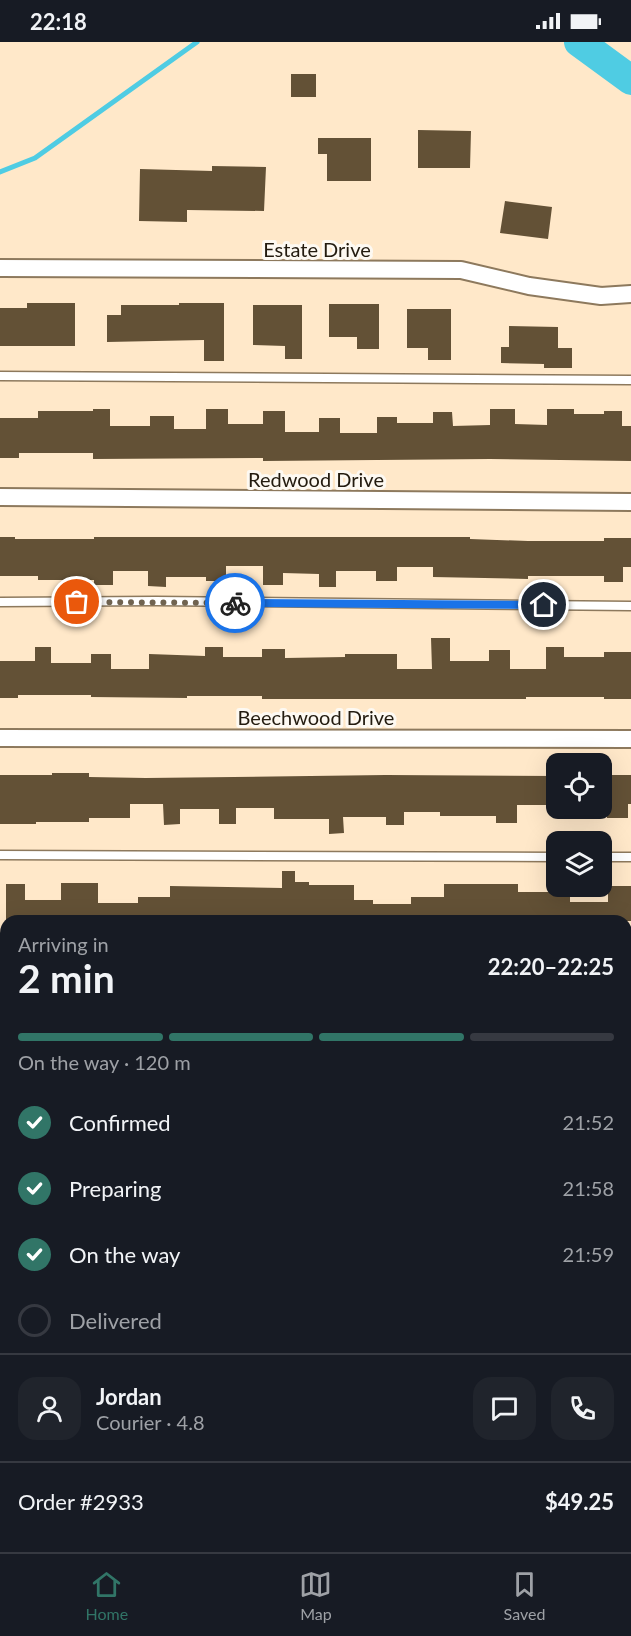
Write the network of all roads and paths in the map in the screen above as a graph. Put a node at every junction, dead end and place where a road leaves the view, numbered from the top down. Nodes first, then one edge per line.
1 (0, 268) edge
2 (631, 294) edge
3 (0, 376) edge
4 (631, 380) edge
5 (0, 497) edge
6 (631, 502) edge
7 (0, 602) edge
8 (631, 606) edge
9 (0, 738) edge
10 (631, 739) edge
11 (0, 855) edge
12 (546, 857) edge
13 (612, 857) edge
14 (631, 857) edge

1 - 2 street, Estate Drive
3 - 4 lane
5 - 6 street, Redwood Drive
7 - 8 lane
9 - 10 street, Beechwood Drive
11 - 12 lane
13 - 14 lane

